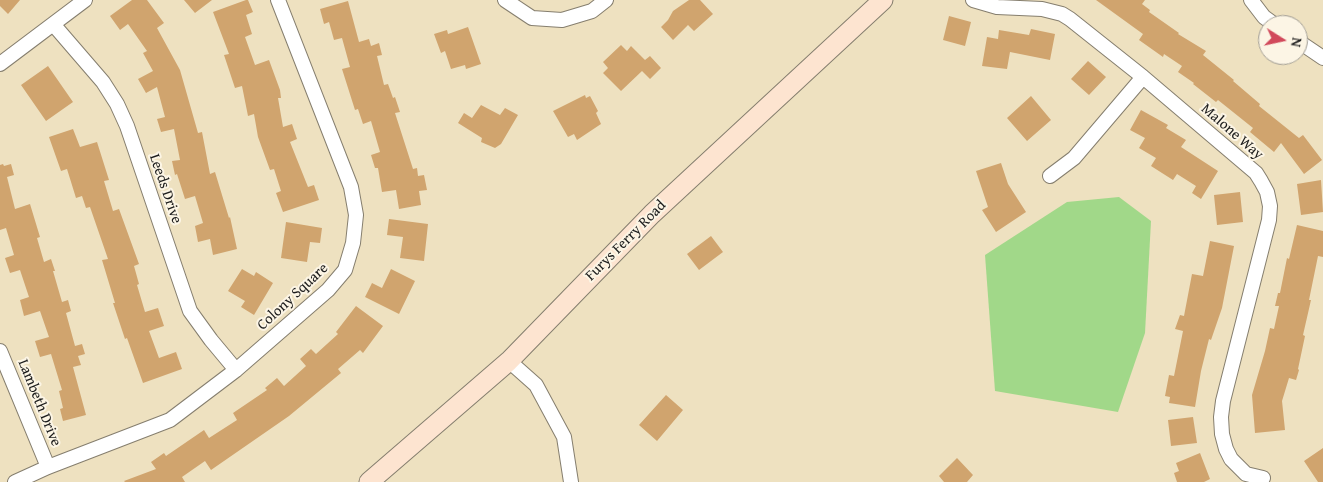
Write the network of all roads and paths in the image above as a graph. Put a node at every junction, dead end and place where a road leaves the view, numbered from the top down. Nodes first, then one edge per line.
1 (84, 0) edge
2 (278, 0) edge
3 (505, 0) edge
4 (606, 0) edge
5 (883, 0) edge
6 (1252, 0) edge
7 (977, 1) edge
8 (1263, 15) edge
9 (53, 24) junction
10 (1308, 48) edge
11 (1323, 58) edge
12 (0, 64) edge
13 (1143, 77) junction
14 (1050, 176) dead end
15 (0, 351) edge
16 (509, 361) junction
17 (236, 370) junction
18 (48, 468) junction
19 (1263, 478) dead end
20 (15, 482) edge
21 (368, 482) edge
22 (571, 482) edge

1 - 9 street
2 - 17 street, Colony Square
3 - 4 street
5 - 16 main road, Furys Ferry Road
6 - 8 street
7 - 13 street, Malone Way
9 - 12 street
9 - 17 street, Leeds Drive
10 - 11 street
13 - 14 street
13 - 19 street, Malone Way
15 - 18 street, Lambeth Drive
16 - 21 main road, Furys Ferry Road
16 - 22 street
17 - 18 street, Colony Square
18 - 20 street, Colony Square

